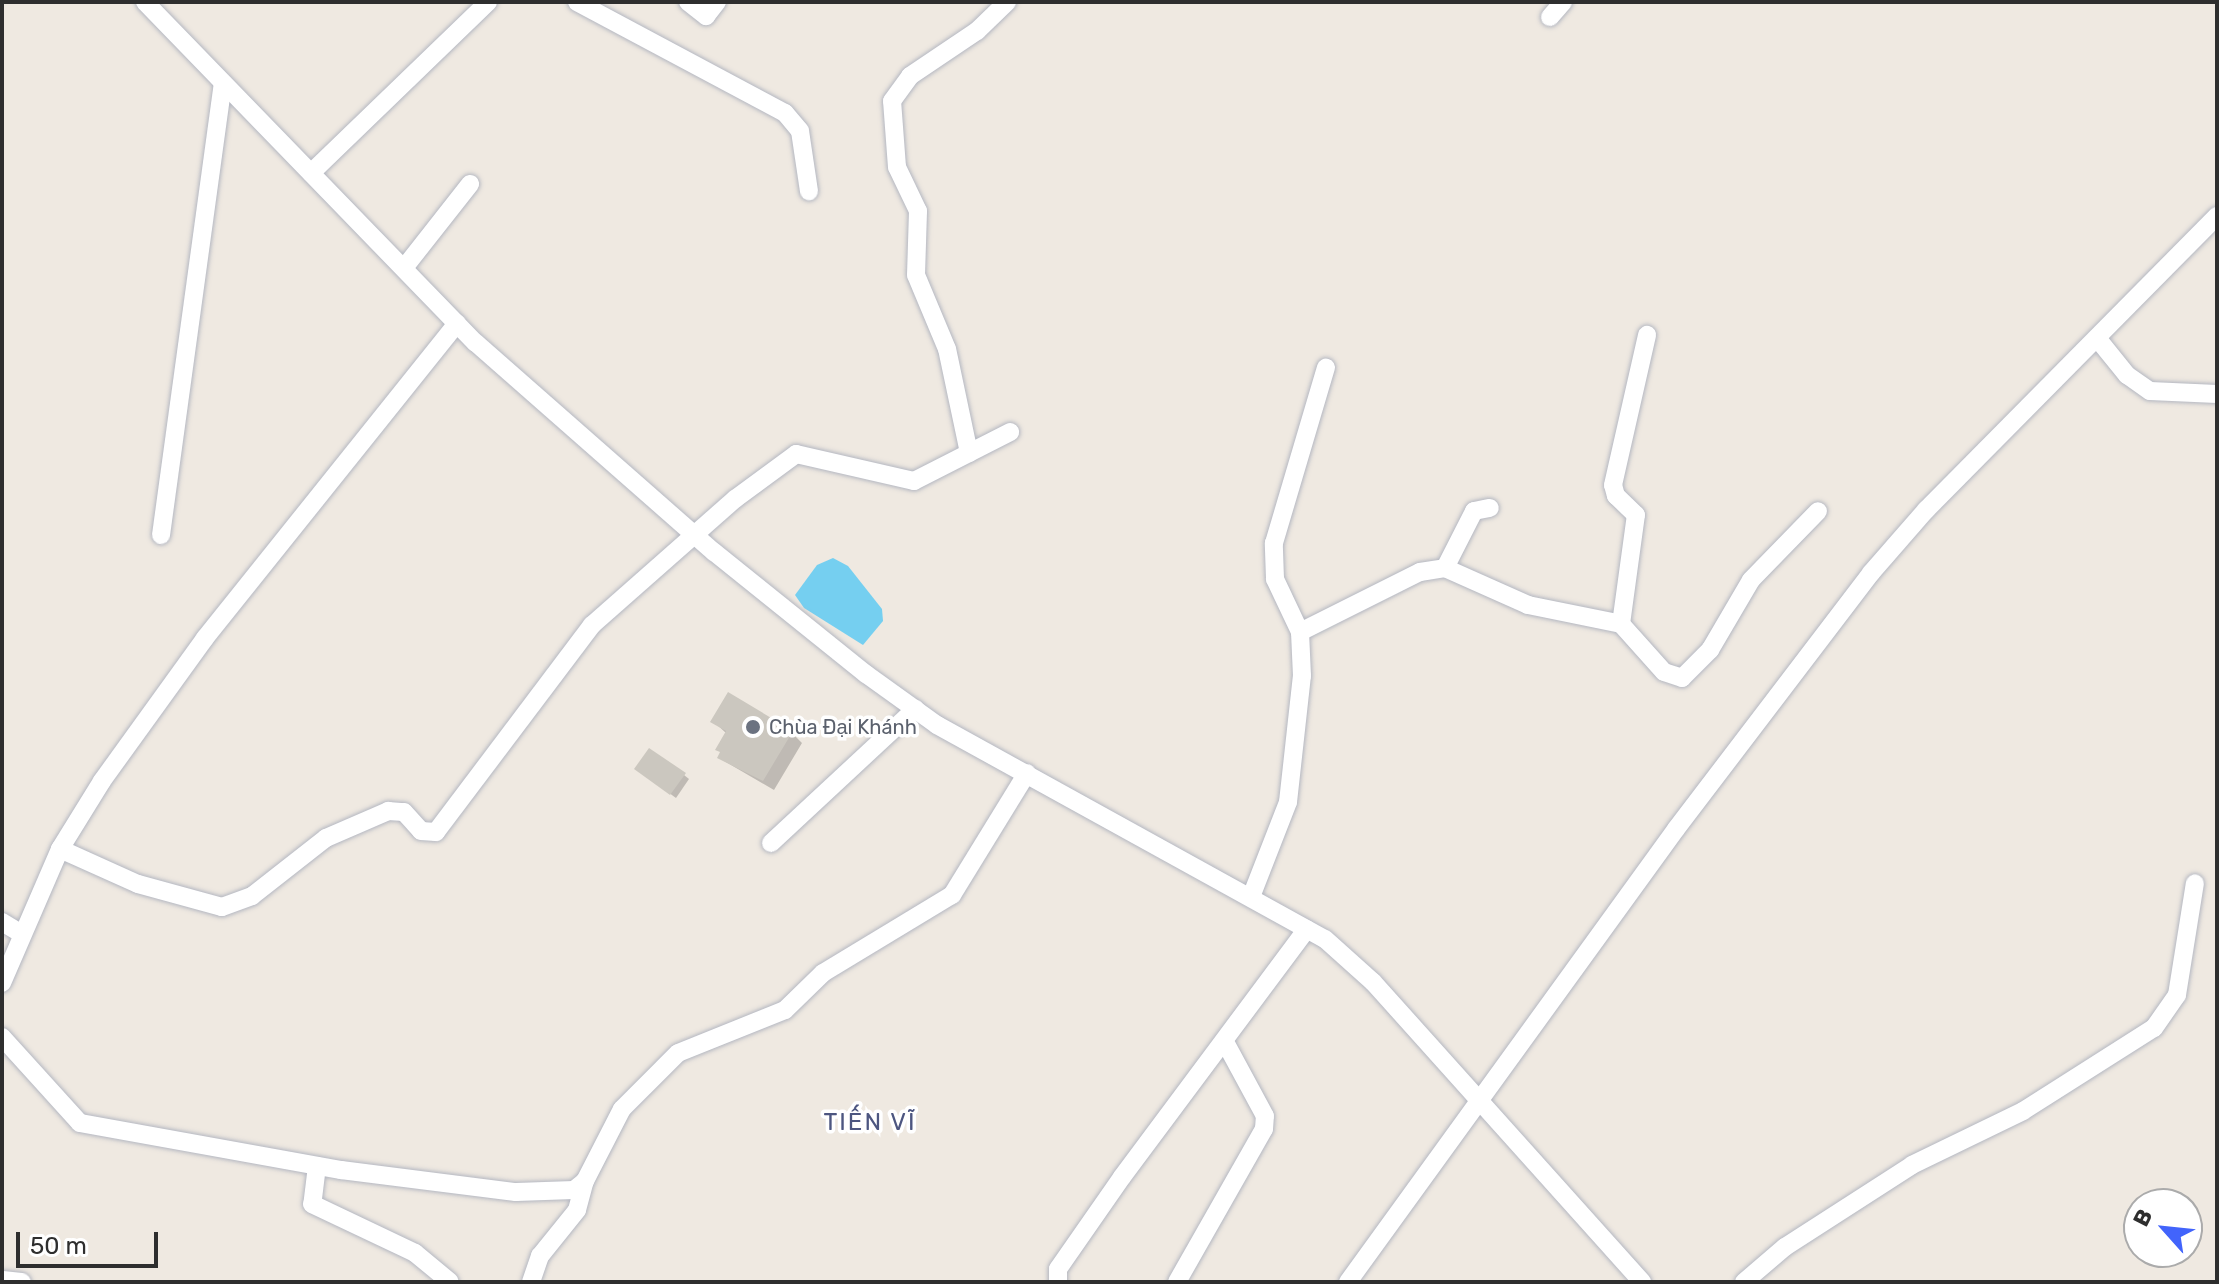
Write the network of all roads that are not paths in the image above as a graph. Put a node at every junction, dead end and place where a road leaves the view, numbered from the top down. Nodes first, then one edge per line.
1 (145, 2) edge
2 (488, 2) edge
3 (577, 2) edge
4 (688, 2) edge
5 (717, 2) edge
6 (1007, 2) edge
7 (1563, 2) edge
8 (1550, 17) dead end
9 (223, 83) junction
10 (311, 173) junction
11 (470, 184) dead end
12 (809, 191) dead end
13 (2217, 216) edge
14 (404, 268) junction
15 (457, 324) junction
16 (1647, 335) dead end
17 (2097, 338) junction
18 (1326, 368) dead end
19 (2217, 394) edge
20 (1010, 432) dead end
21 (969, 453) junction
22 (1490, 508) dead end
23 (1818, 511) dead end
24 (694, 534) junction
25 (161, 535) dead end
26 (1445, 568) junction
27 (1621, 624) junction
28 (1300, 632) junction
29 (915, 709) junction
30 (1027, 773) junction
31 (771, 843) dead end
32 (60, 849) junction
33 (2195, 883) dead end
34 (1251, 897) junction
35 (2, 922) edge
36 (1307, 929) junction
37 (22, 934) junction
38 (2, 983) edge
39 (2, 1037) edge
40 (1226, 1044) junction
41 (1479, 1100) junction
42 (317, 1166) junction
43 (585, 1181) junction
44 (2, 1280) edge
45 (22, 1282) edge
46 (450, 1282) edge
47 (531, 1282) edge
48 (1058, 1282) edge
49 (1177, 1282) edge
50 (1348, 1282) edge
51 (1642, 1282) edge
52 (1744, 1282) edge

1 - 9 street
2 - 10 street
3 - 12 street
4 - 5 street
6 - 21 street
7 - 8 street
9 - 10 street
9 - 25 street
10 - 14 street
11 - 14 street
13 - 17 street
14 - 15 street
15 - 24 street
15 - 32 street
16 - 27 street
17 - 19 street
17 - 41 street
18 - 28 street
20 - 21 street
21 - 24 street
22 - 26 street
23 - 27 street
24 - 29 street
24 - 32 street
26 - 27 street
26 - 28 street
28 - 34 street
29 - 30 street
29 - 31 street
30 - 34 street
30 - 43 street
32 - 37 street
33 - 52 street
34 - 36 street
35 - 37 street
36 - 40 street
36 - 41 street
37 - 38 street
39 - 42 street
40 - 48 street
40 - 49 street
41 - 50 street
41 - 51 street
42 - 43 street
42 - 46 street
43 - 47 street
44 - 45 street

